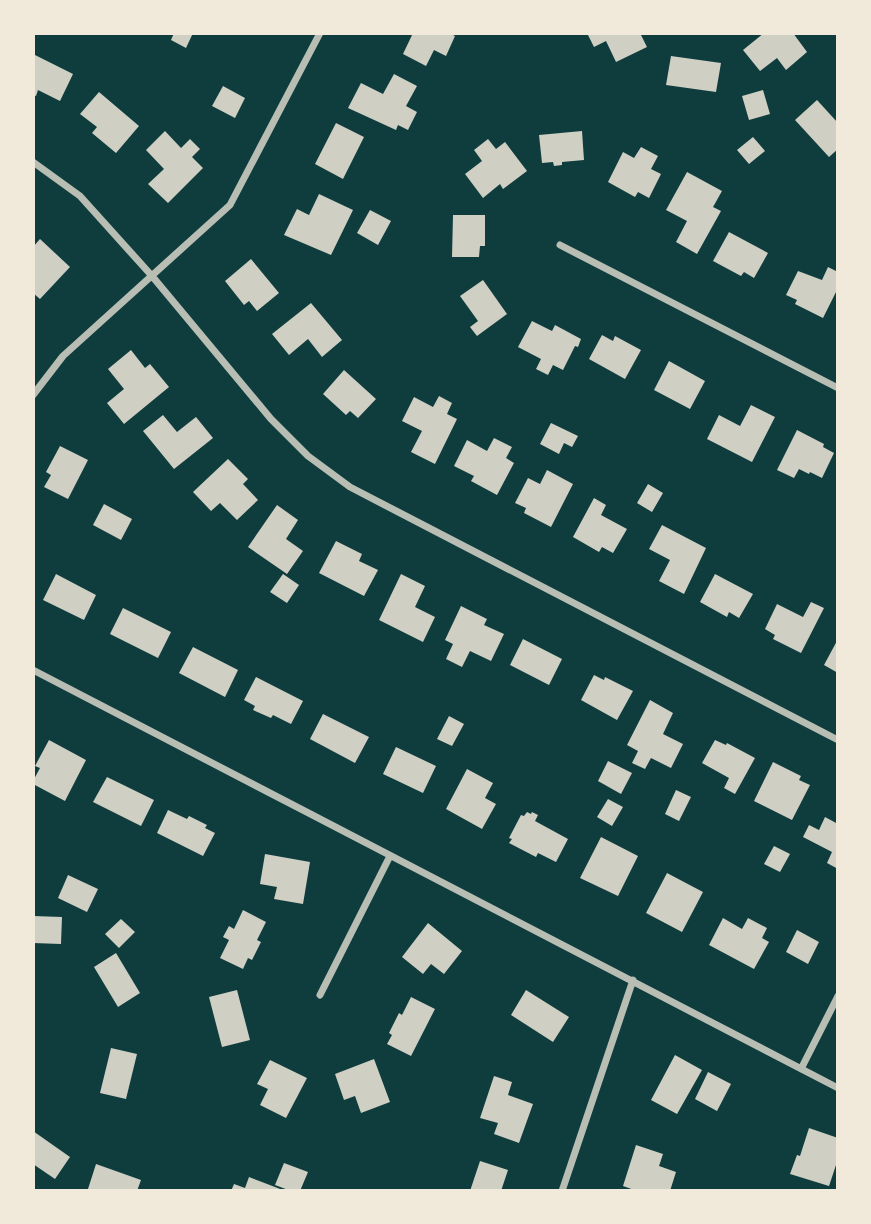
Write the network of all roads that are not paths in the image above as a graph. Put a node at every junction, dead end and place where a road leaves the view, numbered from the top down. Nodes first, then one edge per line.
1 (320, 33) edge
2 (33, 162) edge
3 (560, 245) dead end
4 (152, 276) junction
5 (838, 388) edge
6 (33, 395) edge
7 (33, 670) edge
8 (838, 740) edge
9 (390, 856) junction
10 (633, 980) junction
11 (320, 995) dead end
12 (838, 996) edge
13 (801, 1069) junction
14 (838, 1088) edge
15 (562, 1191) edge

1 - 4 street
2 - 4 street
3 - 5 street
4 - 6 street
4 - 8 street
7 - 9 street
9 - 10 street
9 - 11 street
10 - 13 street
10 - 15 street
12 - 13 street
13 - 14 street

